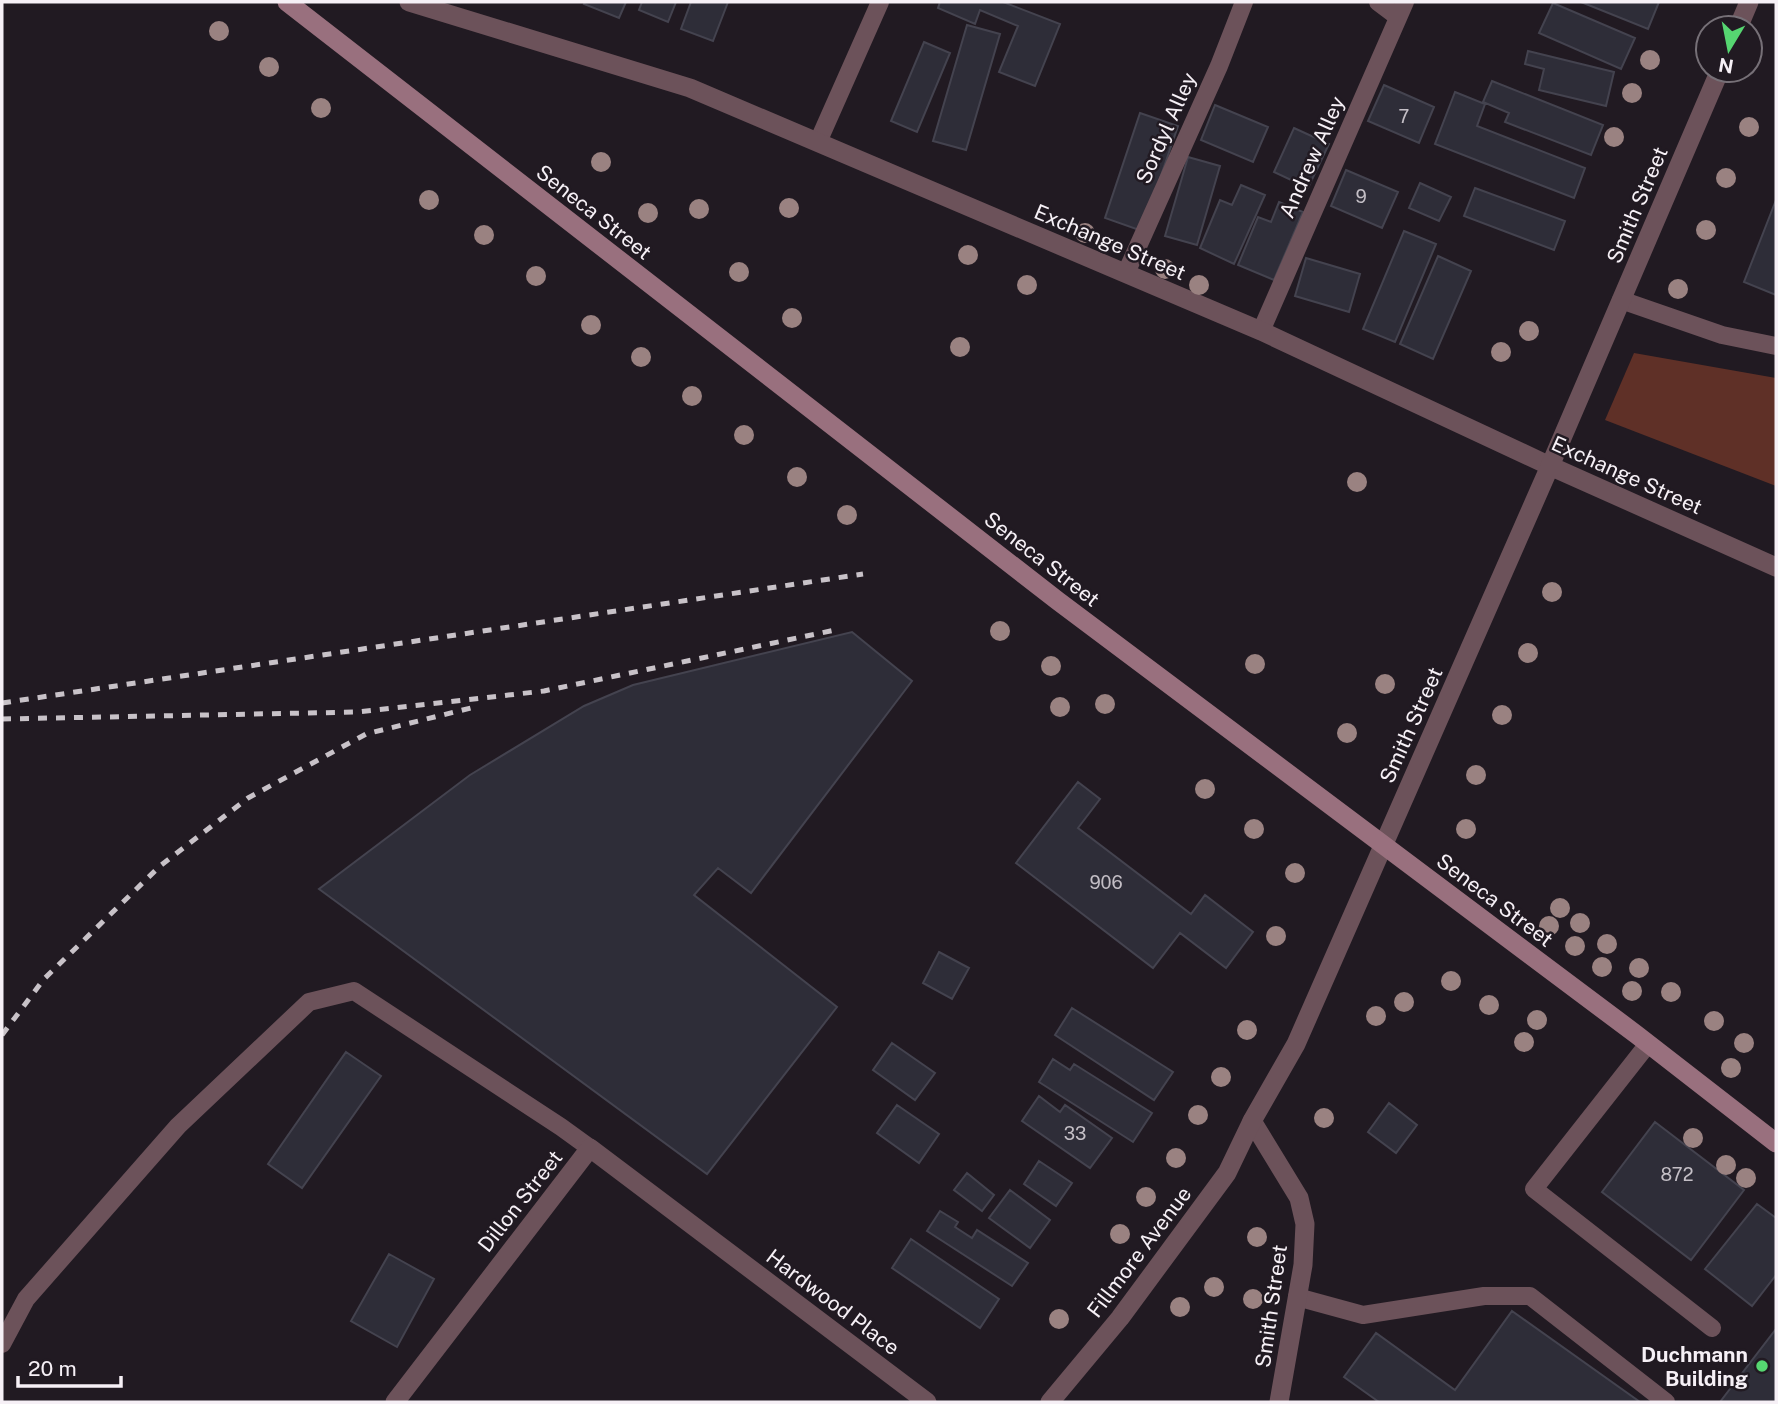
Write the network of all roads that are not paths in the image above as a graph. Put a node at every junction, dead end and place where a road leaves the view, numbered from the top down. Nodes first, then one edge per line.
1 (286, 2) edge
2 (409, 2) edge
3 (880, 2) edge
4 (1244, 2) edge
5 (1378, 2) edge
6 (1401, 9) edge
7 (1714, 84) edge
8 (818, 142) junction
9 (1126, 273) junction
10 (1621, 300) junction
11 (1261, 331) junction
12 (1776, 346) edge
13 (1550, 466) junction
14 (1776, 567) edge
15 (1383, 844) junction
16 (1647, 1044) junction
17 (1252, 1121) junction
18 (1776, 1143) edge
19 (590, 1148) junction
20 (711, 1238) joint
21 (1297, 1297) junction
22 (1712, 1328) dead end
23 (2, 1344) edge
24 (394, 1402) edge
25 (928, 1402) edge
26 (1050, 1402) edge
27 (1279, 1402) edge
28 (1666, 1402) edge

1 - 15 main road, Seneca Street
2 - 8 street, Exchange Street
3 - 8 lane
4 - 9 lane, Sordyl Alley
5 - 6 lane
6 - 11 lane, Andrew Alley
7 - 10 street, Smith Street
8 - 9 street, Exchange Street
9 - 11 street, Exchange Street
10 - 12 lane
10 - 13 street, Smith Street
11 - 13 street, Exchange Street
13 - 14 street, Exchange Street
13 - 15 street, Smith Street
15 - 16 main road, Seneca Street
15 - 17 street, Smith Street
16 - 18 main road, Seneca Street
16 - 22 lane
17 - 21 street, Smith Street
17 - 26 street, Fillmore Avenue
19 - 20 street, Dillon Street
19 - 23 lane
19 - 24 street, Dillon Street
20 - 25 street, Hardwood Place
21 - 27 street, Smith Street
21 - 28 lane

